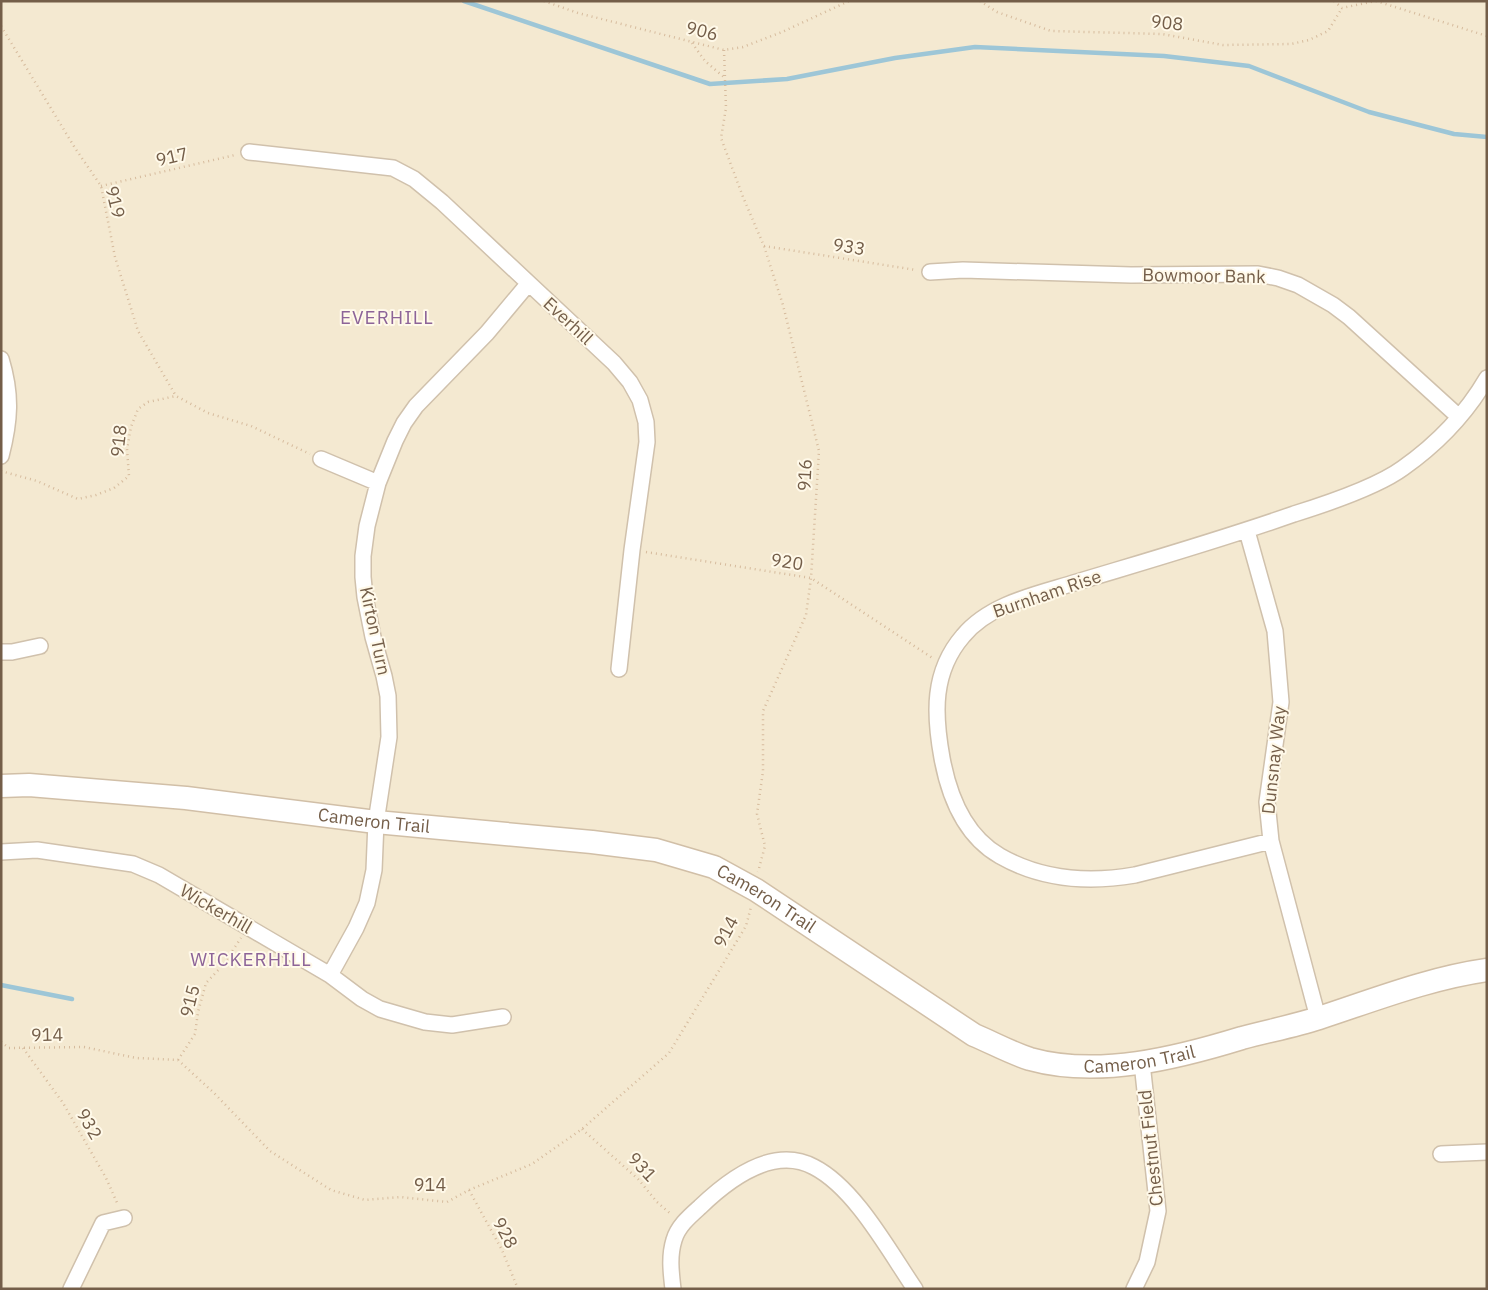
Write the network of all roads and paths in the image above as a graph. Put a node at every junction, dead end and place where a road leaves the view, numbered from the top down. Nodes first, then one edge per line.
1 (544, 1) edge
2 (849, 1) edge
3 (980, 1) edge
4 (1334, 1) edge
5 (1375, 1) edge
6 (1342, 8) junction
7 (1, 26) edge
8 (1487, 36) edge
9 (691, 42) junction
10 (724, 50) junction
11 (725, 78) junction
12 (249, 152) joint
13 (101, 186) junction
14 (764, 246) junction
15 (930, 272) joint
16 (528, 284) junction
17 (1, 359) edge
18 (1487, 378) edge
19 (176, 396) junction
20 (1459, 417) junction
21 (1, 456) edge
22 (320, 459) joint
23 (1, 471) edge
24 (378, 483) junction
25 (1246, 531) junction
26 (632, 550) junction
27 (811, 578) junction
28 (40, 646) dead end
29 (1, 652) edge
30 (944, 665) junction
31 (619, 669) dead end
32 (1, 786) edge
33 (376, 822) junction
34 (1271, 841) junction
35 (1, 852) edge
36 (756, 884) junction
37 (247, 927) junction
38 (1487, 970) edge
39 (330, 975) junction
40 (502, 1018) dead end
41 (1318, 1018) junction
42 (1, 1042) edge
43 (23, 1048) junction
44 (178, 1060) junction
45 (1142, 1063) junction
46 (582, 1129) junction
47 (1487, 1152) edge
48 (1441, 1154) dead end
49 (469, 1190) junction
50 (124, 1218) joint
51 (682, 1224) junction
52 (71, 1289) edge
53 (518, 1289) edge
54 (673, 1289) edge
55 (915, 1289) edge
56 (1134, 1289) edge

1 - 9 path, 906
2 - 10 path, 906
3 - 6 path, 908
4 - 6 path
5 - 6 path
5 - 8 path
7 - 13 path, 919
9 - 10 path, 906
9 - 11 path
10 - 11 path, 916
11 - 14 path, 916
12 - 13 path, 917
12 - 16 street, Everhill
13 - 19 path, 919
14 - 15 path, 933
14 - 27 path, 916
15 - 20 street, Bowmoor Bank
16 - 24 street, Kirton Turn
16 - 26 street, Everhill
17 - 21 street
18 - 20 street, Burnham Rise
19 - 22 path
19 - 23 path, 918
20 - 25 street, Burnham Rise
22 - 24 street
24 - 33 street, Kirton Turn
25 - 30 street, Burnham Rise
25 - 34 street, Dunsnay Way
26 - 27 path, 920
26 - 31 street, Everhill
27 - 30 path, 920
27 - 36 path, 916
28 - 29 street
30 - 34 street, Burnham Rise
32 - 33 street, Cameron Trail
33 - 36 street, Cameron Trail
33 - 39 street, Kirton Turn
34 - 41 street, Dunsnay Way
35 - 37 street, Wickerhill
36 - 45 street, Cameron Trail
36 - 46 path, 914
37 - 39 street, Wickerhill
37 - 44 path, 915
38 - 41 street, Cameron Trail
39 - 40 street, Wickerhill
41 - 45 street, Cameron Trail
42 - 43 path, 914
43 - 44 path, 914
43 - 50 path, 932
44 - 49 path, 914
45 - 56 street, Chestnut Field
46 - 49 path, 914
46 - 51 path, 931
47 - 48 street
49 - 53 path, 928
50 - 52 street
51 - 54 street
51 - 55 street

